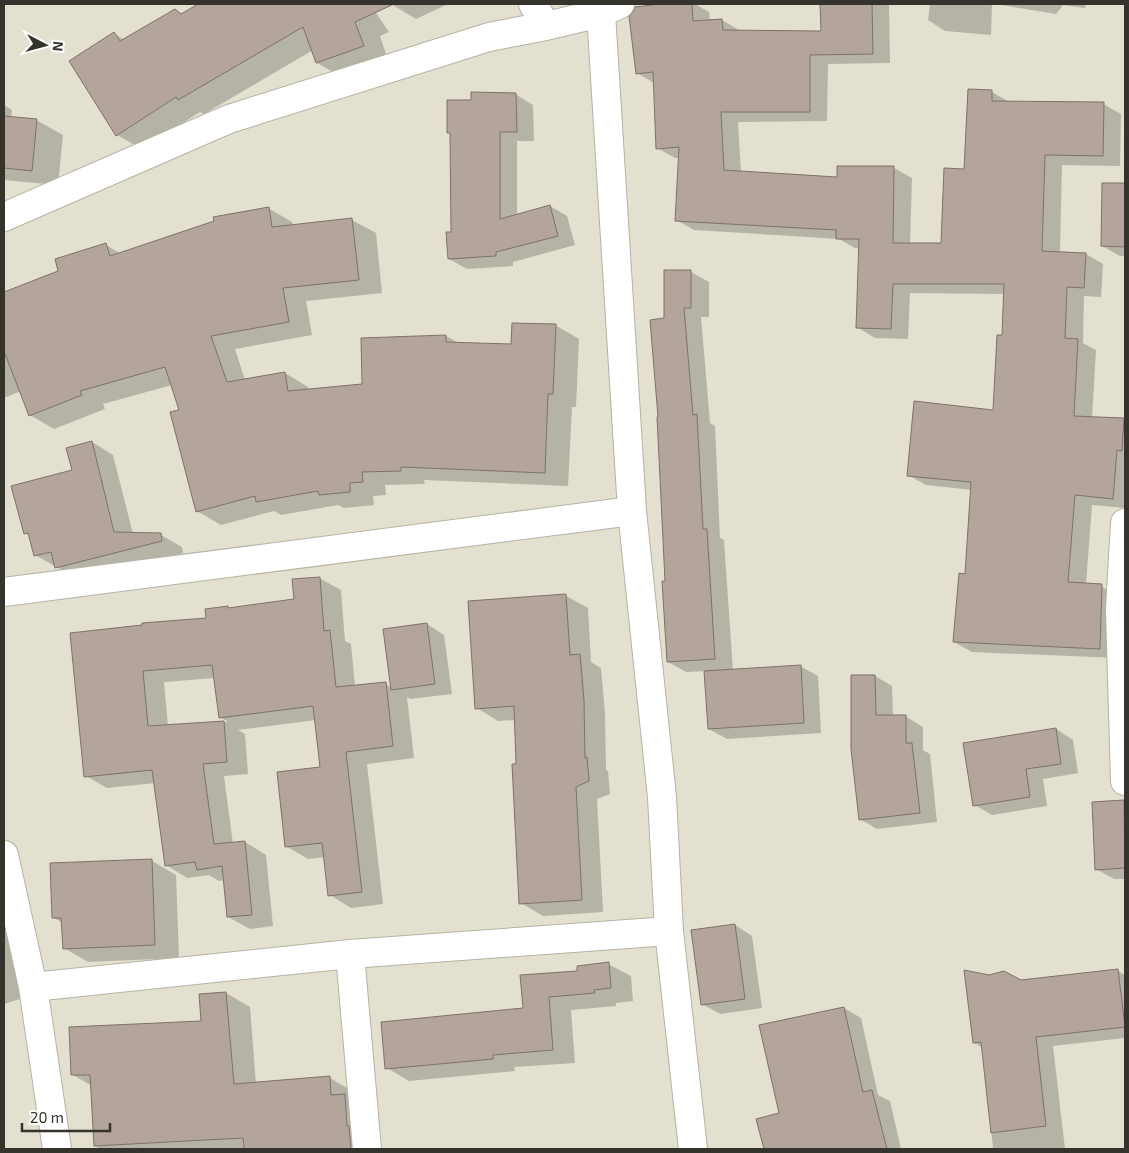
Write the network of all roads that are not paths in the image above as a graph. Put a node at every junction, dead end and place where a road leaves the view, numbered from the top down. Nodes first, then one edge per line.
1 (610, 8) edge
2 (540, 15) edge
3 (4, 217) edge
4 (632, 512) junction
5 (1125, 523) edge
6 (4, 592) edge
7 (1125, 776) edge
8 (4, 855) edge
9 (669, 931) junction
10 (350, 954) junction
11 (33, 987) junction
12 (57, 1149) edge
13 (367, 1149) edge
14 (693, 1149) edge

1 - 2 street
1 - 4 street
2 - 3 street
4 - 6 street
4 - 9 street
5 - 7 street
8 - 11 street
9 - 10 street
9 - 14 street
10 - 11 street
10 - 13 street
11 - 12 street

